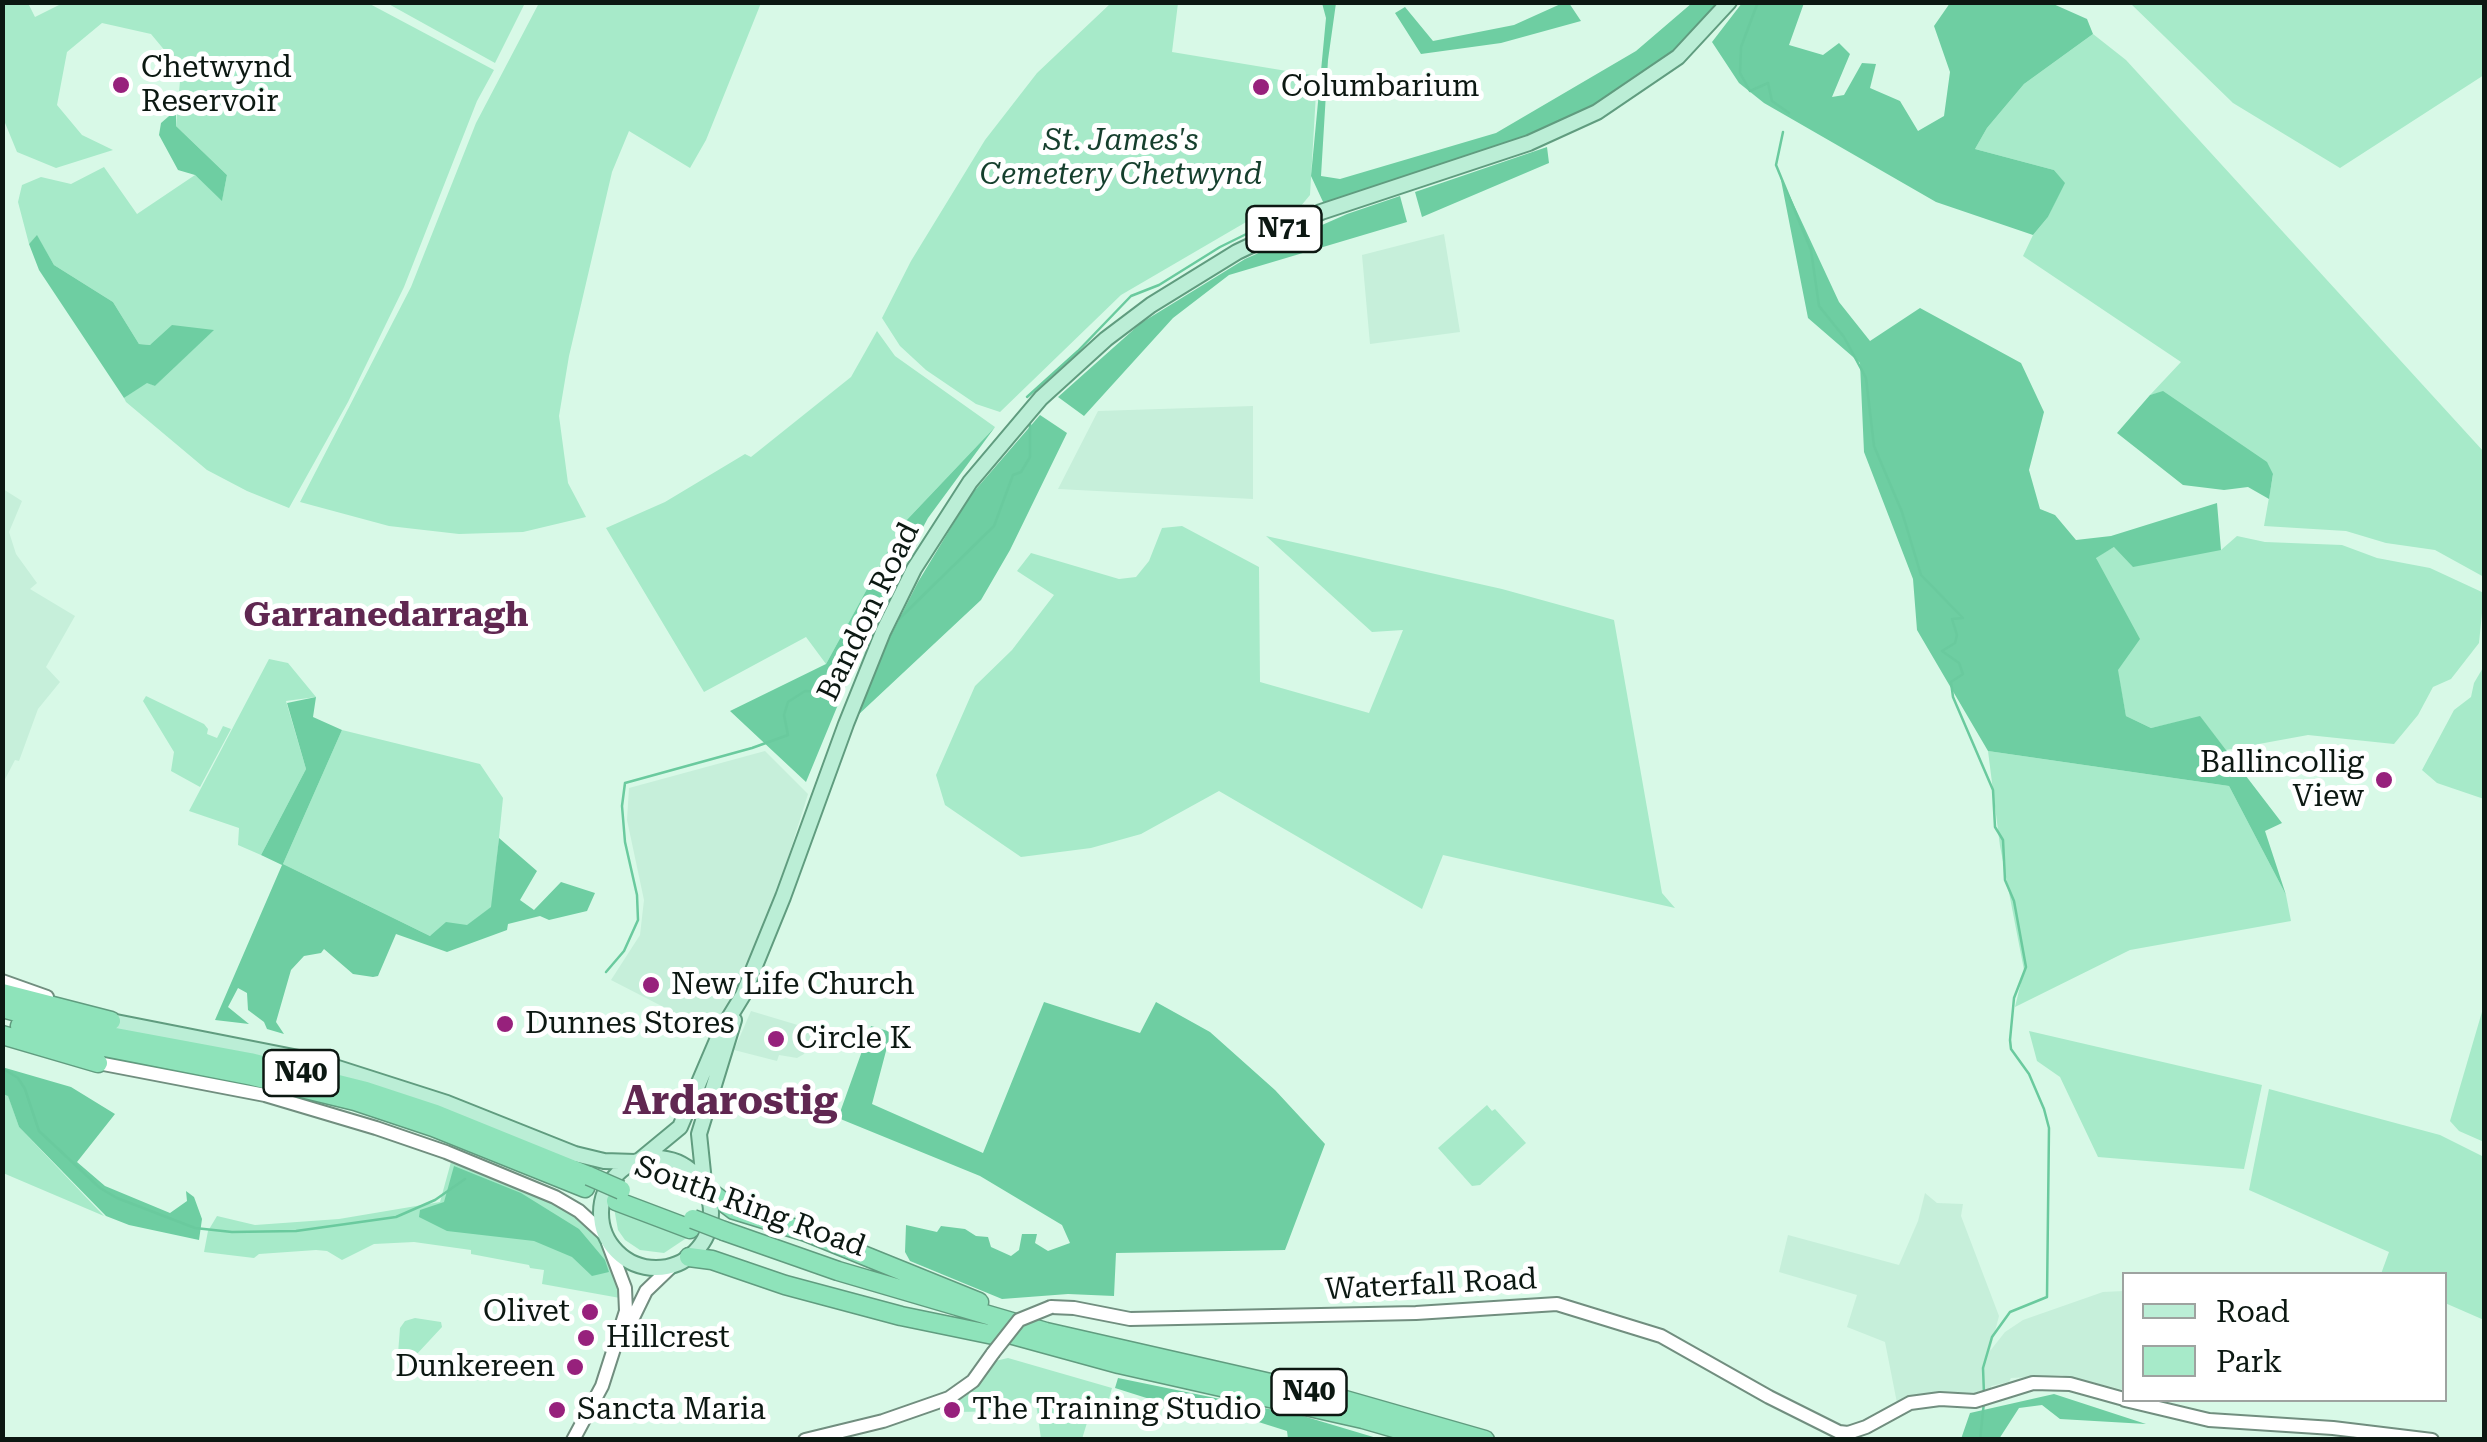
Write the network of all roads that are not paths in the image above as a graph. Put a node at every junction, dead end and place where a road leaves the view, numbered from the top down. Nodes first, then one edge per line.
1 (1729, 2) edge
2 (2, 981) edge
3 (2, 993) edge
4 (2, 1008) edge
5 (736, 1009) junction
6 (2, 1021) edge
7 (112, 1021) junction
8 (2, 1038) edge
9 (98, 1063) joint
10 (637, 1161) junction
11 (587, 1182) junction
12 (705, 1187) junction
13 (722, 1235) junction
14 (606, 1238) junction
15 (680, 1262) junction
16 (618, 1343) junction
17 (1057, 1348) junction
18 (1132, 1351) junction
19 (2122, 1398) edge
20 (2137, 1402) edge
21 (573, 1440) edge
22 (805, 1440) edge
23 (1436, 1440) edge
24 (1485, 1440) edge
25 (2432, 1440) edge

1 - 5 main road, Bandon Road / N71
2 - 7 street
3 - 7 highway
4 - 11 highway, South Ring Road / N40
5 - 10 main road, Bandon Road / N71
5 - 12 main road, Bandon Road / N71
6 - 11 highway, South Ring Road / N40
7 - 10 main road, N40
8 - 9 highway
9 - 14 street, N40
10 - 12 main road
10 - 14 main road, N71
11 - 13 highway, South Ring Road / N40, bridge
12 - 15 main road, N71
12 - 18 highway
13 - 17 highway, South Ring Road / N40
13 - 18 highway, South Ring Road / N40
14 - 15 main road
14 - 16 street
15 - 16 street
15 - 17 highway
16 - 21 street
17 - 23 highway, South Ring Road / N40
18 - 24 highway, South Ring Road / N40
19 - 22 street, Waterfall Road, bridge
20 - 25 street, Waterfall Road

